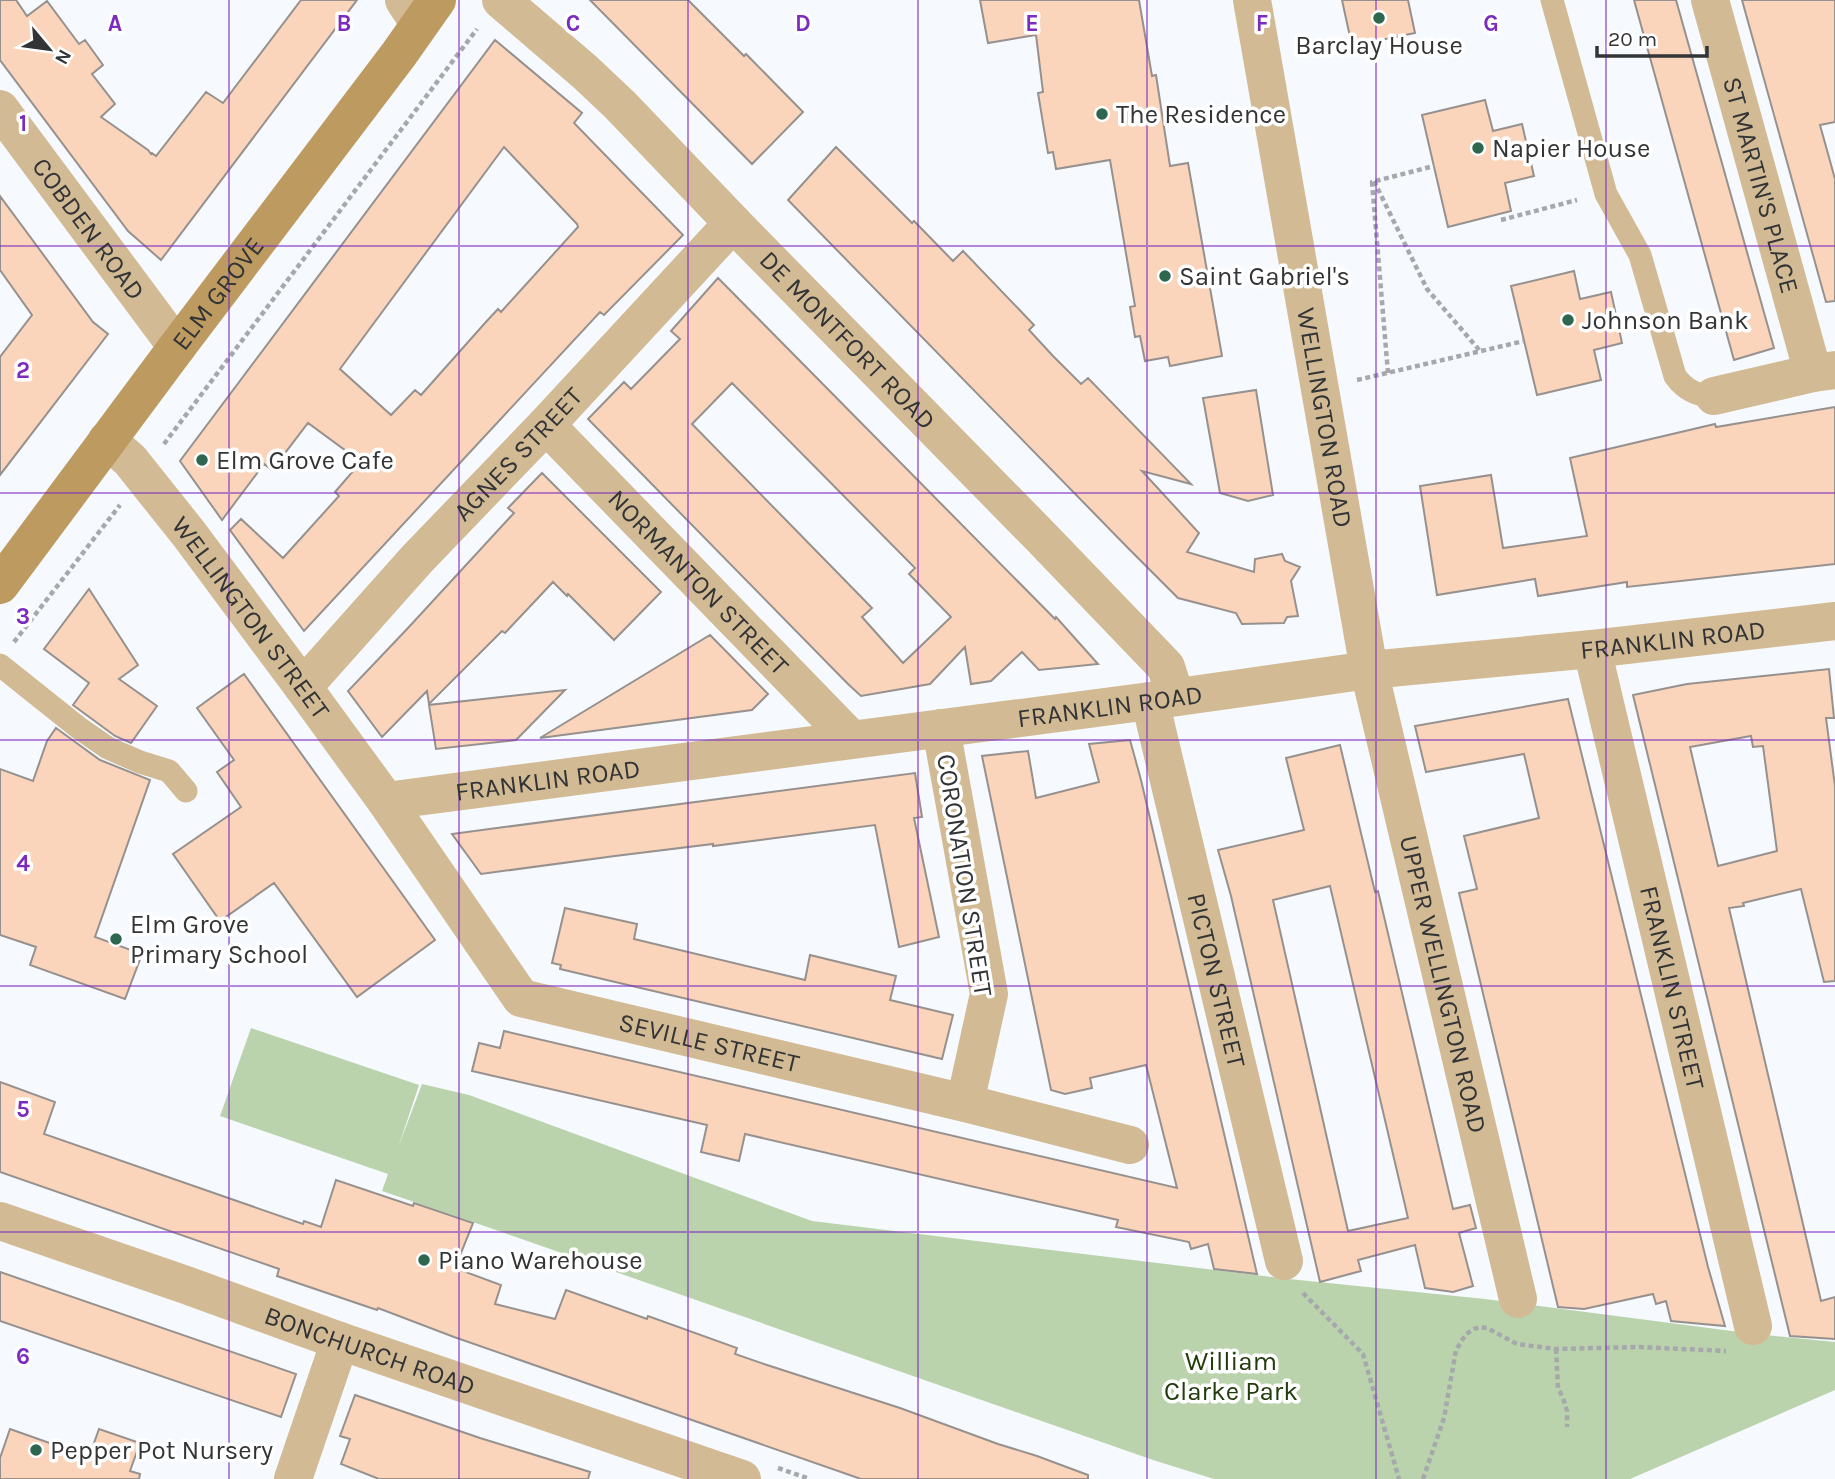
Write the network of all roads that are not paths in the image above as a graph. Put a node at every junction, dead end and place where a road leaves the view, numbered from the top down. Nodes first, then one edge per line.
1 (1252, 0) edge
2 (1552, 0) edge
3 (1710, 0) edge
4 (420, 8) edge
5 (492, 11) edge
6 (0, 109) edge
7 (733, 223) junction
8 (177, 346) junction
9 (1824, 371) edge
10 (1714, 396) joint
11 (546, 425) junction
12 (107, 440) junction
13 (0, 586) edge
14 (1835, 621) edge
15 (1592, 649) junction
16 (3, 658) edge
17 (1369, 670) junction
18 (303, 687) junction
19 (1163, 698) junction
20 (941, 728) junction
21 (851, 739) junction
22 (186, 791) dead end
23 (387, 801) junction
24 (965, 1104) junction
25 (1130, 1145) dead end
26 (0, 1221) edge
27 (1284, 1261) road end
28 (1518, 1299) dead end
29 (1753, 1326) road end
30 (340, 1341) junction
31 (293, 1479) edge
32 (742, 1479) edge

1 - 17 street, WELLINGTON ROAD
2 - 10 lane
3 - 9 street, ST MARTIN'S PLACE
4 - 8 street, ELM GROVE
5 - 7 street, DE MONTFORT ROAD
6 - 8 street, COBDEN ROAD
7 - 11 street, AGNES STREET
7 - 19 street, DE MONTFORT ROAD
8 - 12 street, ELM GROVE
9 - 10 street, ST MARTIN'S PLACE
11 - 18 street, AGNES STREET
11 - 21 street, NORMANTON STREET
12 - 13 street, ELM GROVE
12 - 18 street, WELLINGTON STREET
14 - 15 street, FRANKLIN ROAD
15 - 17 street, FRANKLIN ROAD
15 - 29 street, FRANKLIN STREET
16 - 22 lane
17 - 19 street, FRANKLIN ROAD
17 - 28 street, UPPER WELLINGTON ROAD
18 - 23 street, WELLINGTON STREET
19 - 20 street, FRANKLIN ROAD
19 - 27 street, PICTON STREET
20 - 21 street, FRANKLIN ROAD
20 - 24 street, CORONATION STREET
21 - 23 street, FRANKLIN ROAD
23 - 24 street, SEVILLE STREET
24 - 25 street, SEVILLE STREET
26 - 30 street, BONCHURCH ROAD
30 - 31 street
30 - 32 street, BONCHURCH ROAD

